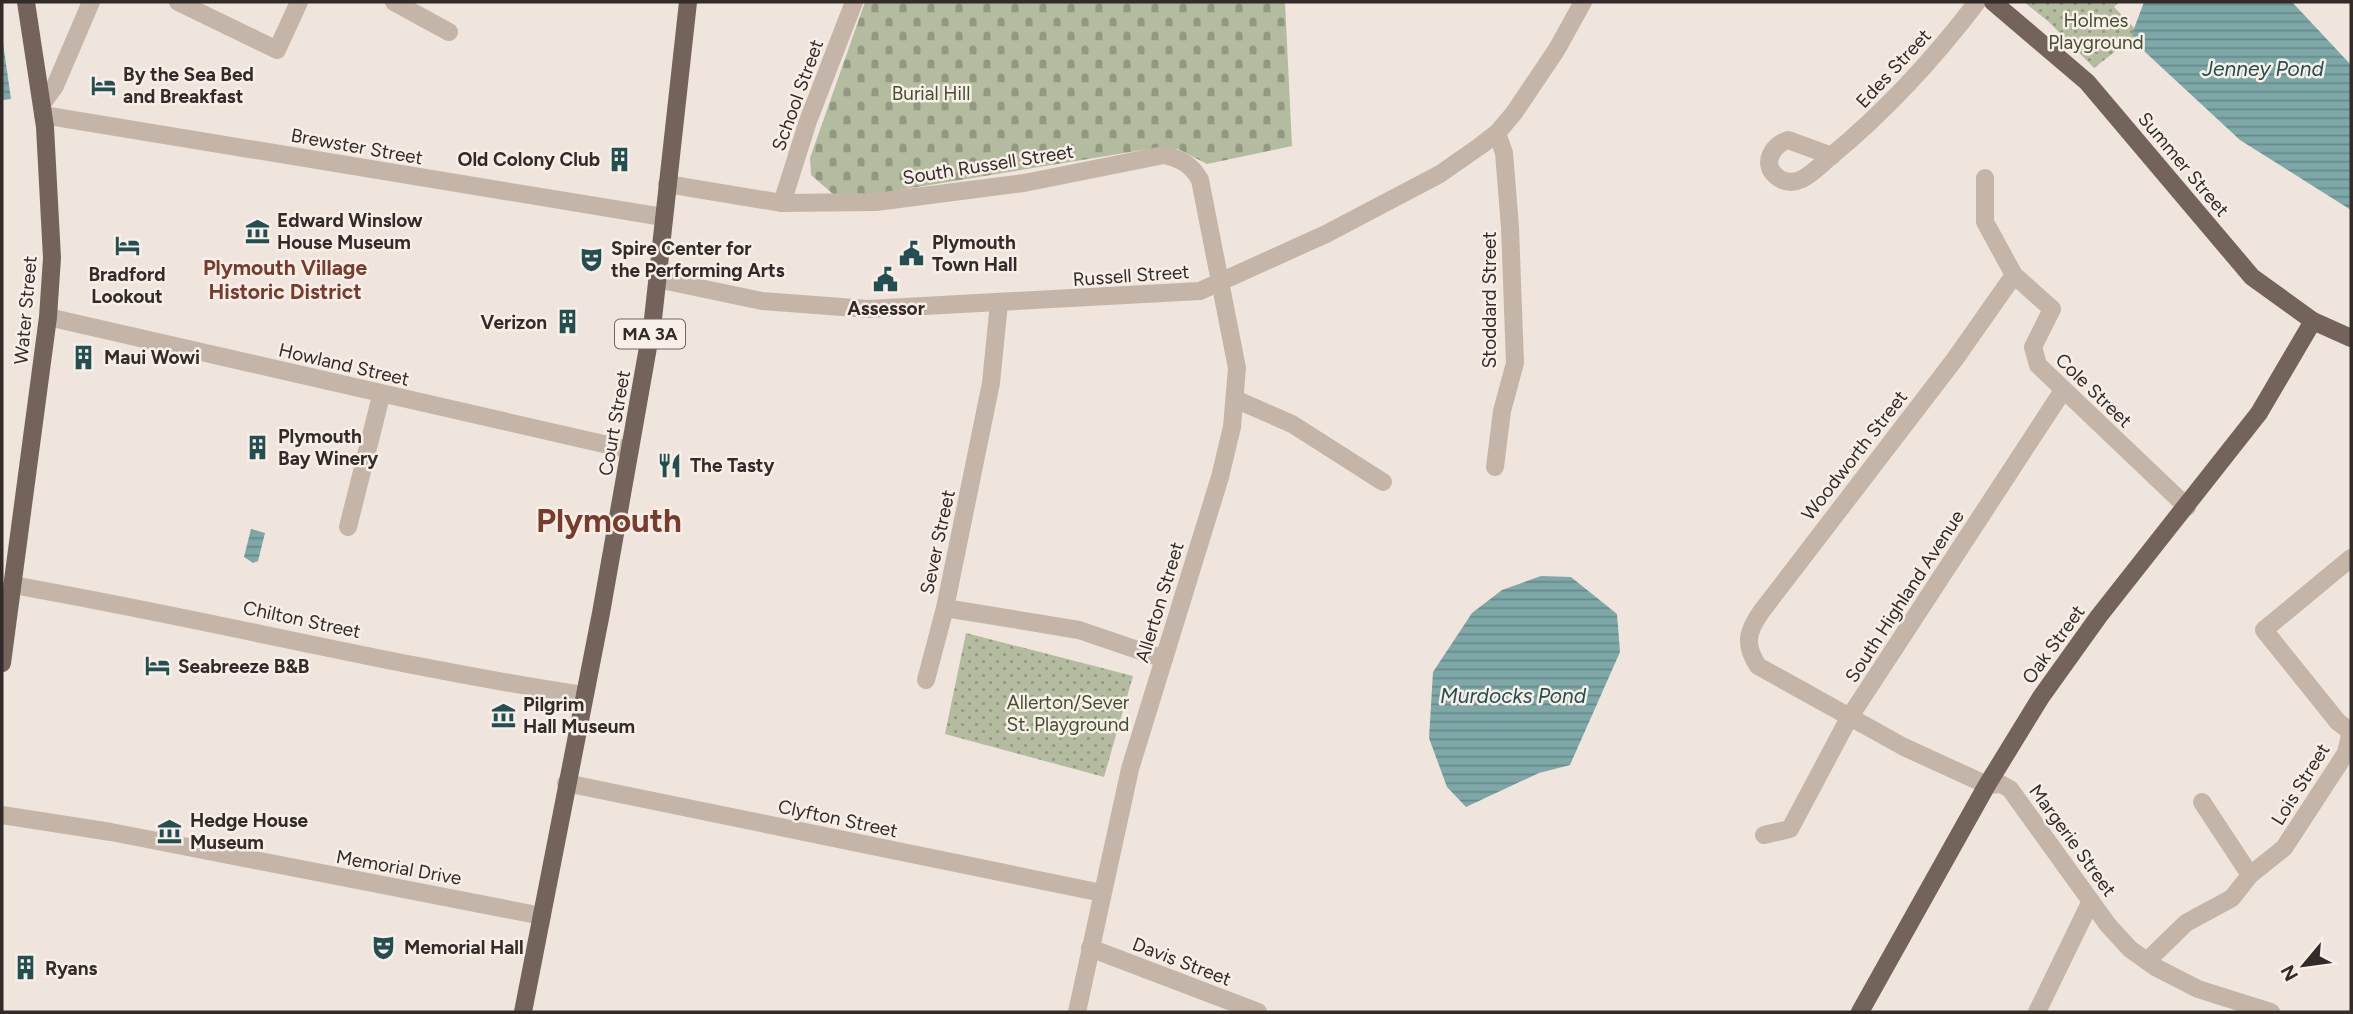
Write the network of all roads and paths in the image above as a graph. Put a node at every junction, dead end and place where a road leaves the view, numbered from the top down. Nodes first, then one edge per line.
1 (26, 2) edge
2 (91, 2) edge
3 (178, 2) edge
4 (299, 2) edge
5 (394, 2) edge
6 (688, 2) edge
7 (854, 2) edge
8 (1583, 2) edge
9 (1977, 2) edge
10 (1993, 2) edge
11 (449, 32) dead end
12 (42, 110) junction
13 (1497, 133) junction
14 (1832, 156) dead end
15 (1985, 178) dead end
16 (667, 184) junction
17 (782, 203) junction
18 (663, 218) junction
19 (2014, 275) junction
20 (657, 279) junction
21 (1219, 284) junction
22 (999, 303) junction
23 (48, 317) junction
24 (2313, 321) junction
25 (2351, 338) edge
26 (2062, 391) junction
27 (381, 396) junction
28 (1235, 399) junction
29 (630, 450) junction
30 (1495, 467) dead end
31 (1383, 482) dead end
32 (2187, 507) junction
33 (348, 527) dead end
34 (2351, 558) edge
35 (12, 585) junction
36 (944, 608) junction
37 (1164, 659) junction
38 (2, 663) edge
39 (1758, 666) joint
40 (926, 680) dead end
41 (583, 695) junction
42 (1849, 718) junction
43 (2351, 731) edge
44 (566, 783) junction
45 (1987, 785) junction
46 (2202, 802) dead end
47 (2, 815) edge
48 (1764, 835) dead end
49 (2250, 875) junction
50 (1101, 893) junction
51 (2091, 901) junction
52 (542, 916) junction
53 (1090, 948) junction
54 (2147, 961) junction
55 (523, 1012) edge
56 (1077, 1012) edge
57 (1258, 1012) edge
58 (1860, 1012) edge
59 (2037, 1012) edge
60 (2271, 1012) edge

1 - 12 main road, Water Street
2 - 12 street
3 - 4 street
5 - 11 street
6 - 16 main road, Court Street / MA 3A
7 - 17 street, School Street
8 - 13 street, Russell Street
9 - 14 street, Edes Street
10 - 24 main road, Summer Street
12 - 18 street, Brewster Street
12 - 23 main road, Water Street
13 - 21 street, Russell Street
13 - 30 street, Stoddard Street
15 - 19 street, Cole Street
16 - 17 street, South Russell Street
16 - 18 main road, Court Street / MA 3A
17 - 21 street, South Russell Street
18 - 20 main road, Court Street / MA 3A
19 - 26 street, Cole Street
19 - 39 street, Woodworth Street
20 - 22 street, Russell Street
20 - 29 main road, Court Street / MA 3A
21 - 22 street, Russell Street
21 - 28 street, Allerton Street
22 - 36 street, Sever Street
23 - 27 street, Howland Street
23 - 35 main road, Water Street
24 - 25 main road, Summer Street
24 - 32 main road, Oak Street
26 - 32 street, Cole Street
26 - 42 street, South Highland Avenue
27 - 29 street, Howland Street
27 - 33 street
28 - 31 street
28 - 37 street, Allerton Street
29 - 41 main road, Court Street / MA 3A
32 - 45 main road, Oak Street
34 - 43 street
35 - 38 main road, Water Street
35 - 41 street, Chilton Street
36 - 37 street, Sever Street
36 - 40 street
37 - 50 street, Allerton Street
39 - 42 street, Margerie Street
41 - 44 main road, Court Street / MA 3A
42 - 45 street, Margerie Street
42 - 48 street, South Highland Avenue
43 - 49 street, Lois Street
44 - 50 street, Clyfton Street
44 - 52 main road, Court Street / MA 3A
45 - 51 street, Margerie Street
45 - 58 main road, Oak Street
46 - 49 street
47 - 52 street, Memorial Drive
49 - 54 street, Lois Street
50 - 53 street, Allerton Street
51 - 54 street, Margerie Street
51 - 59 street
52 - 55 main road, Court Street / MA 3A
53 - 56 street, Allerton Street
53 - 57 street, Davis Street
54 - 60 street, Margerie Street

